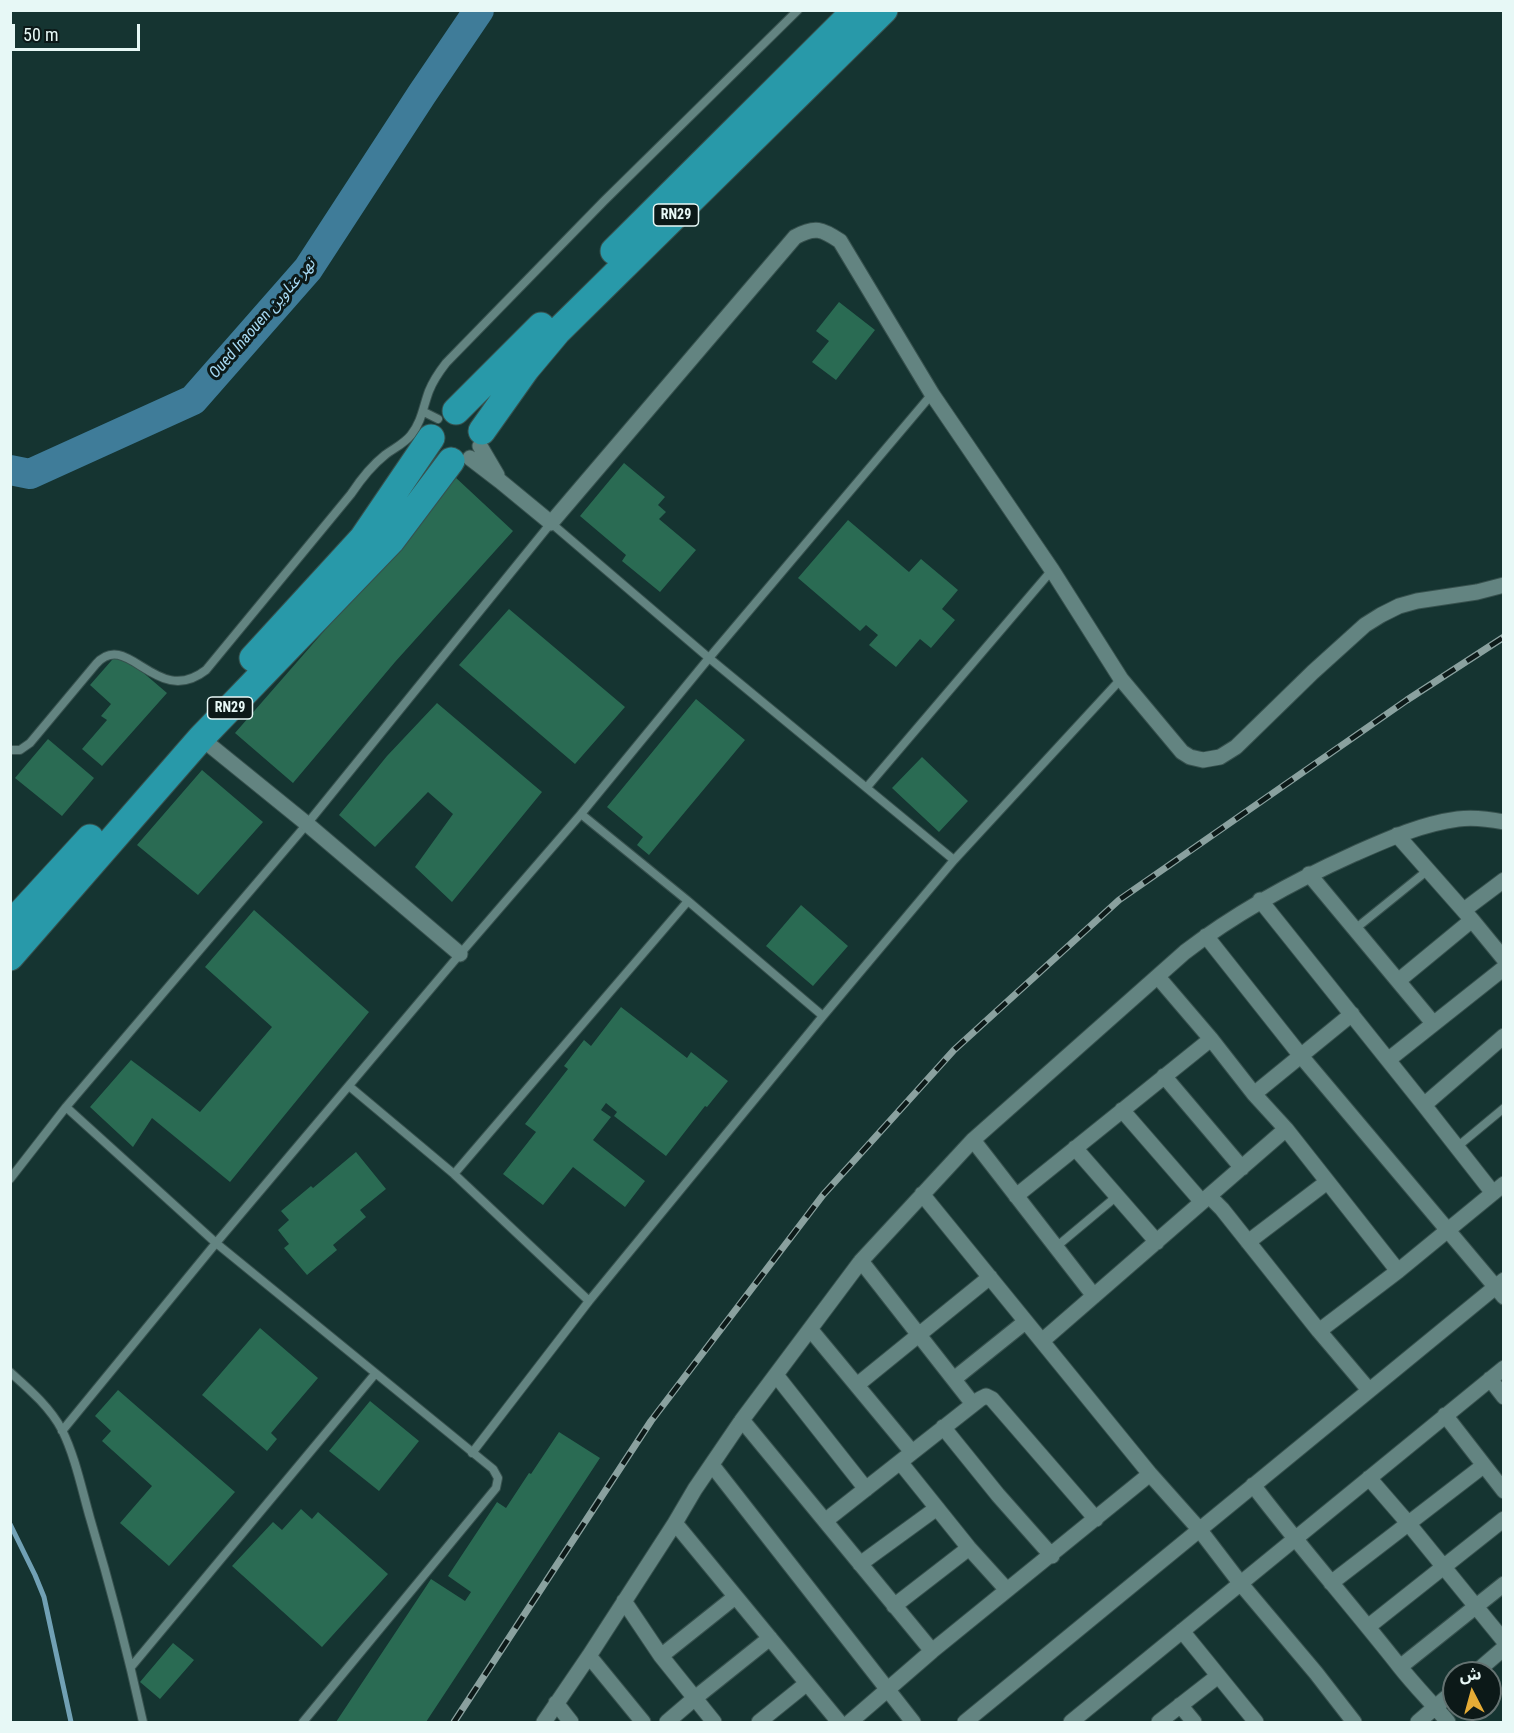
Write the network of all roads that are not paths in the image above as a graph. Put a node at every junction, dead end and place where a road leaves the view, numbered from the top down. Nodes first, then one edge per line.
1 (798, 10) edge
2 (856, 10) edge
3 (884, 10) edge
4 (932, 393) junction
5 (437, 420) junction
6 (471, 449) junction
7 (551, 523) junction
8 (1052, 570) junction
9 (1503, 585) edge
10 (709, 658) junction
11 (1121, 679) junction
12 (201, 738) junction
13 (10, 750) edge
14 (867, 787) junction
15 (581, 814) junction
16 (1503, 822) edge
17 (307, 824) junction
18 (1397, 835) junction
19 (92, 850) junction
20 (954, 860) junction
21 (1428, 870) junction
22 (1309, 874) junction
23 (1503, 880) edge
24 (1260, 900) junction
25 (688, 901) junction
26 (1468, 915) junction
27 (10, 925) edge
28 (1355, 929) junction
29 (1206, 936) junction
30 (460, 954) junction
31 (10, 957) edge
32 (1503, 959) edge
33 (1503, 968) edge
34 (1158, 977) junction
35 (1398, 981) junction
36 (1352, 1014) junction
37 (823, 1016) junction
38 (1433, 1023) junction
39 (1211, 1039) junction
40 (1502, 1041) edge
41 (1301, 1056) junction
42 (1388, 1059) junction
43 (1164, 1076) junction
44 (349, 1086) junction
45 (1254, 1094) junction
46 (1424, 1105) junction
47 (66, 1107) junction
48 (1503, 1108) edge
49 (1122, 1110) junction
50 (1286, 1129) junction
51 (973, 1140) junction
52 (1457, 1147) junction
53 (1075, 1148) junction
54 (1242, 1168) junction
55 (454, 1174) junction
56 (10, 1179) edge
57 (1327, 1182) junction
58 (1498, 1188) edge
59 (922, 1194) junction
60 (1016, 1196) junction
61 (1117, 1196) junction
62 (1205, 1199) junction
63 (1448, 1229) junction
64 (1157, 1242) junction
65 (1248, 1242) junction
66 (216, 1243) junction
67 (1056, 1247) junction
68 (861, 1261) junction
69 (1398, 1271) junction
70 (990, 1277) junction
71 (1501, 1288) edge
72 (1094, 1296) junction
73 (590, 1301) junction
74 (1025, 1322) junction
75 (810, 1329) junction
76 (1319, 1331) junction
77 (919, 1335) junction
78 (1042, 1341) junction
79 (1503, 1368) edge
80 (10, 1372) edge
81 (375, 1374) junction
82 (776, 1375) junction
83 (954, 1379) junction
84 (1490, 1379) junction
85 (856, 1384) junction
86 (1369, 1390) junction
87 (1503, 1396) edge
88 (973, 1404) junction
89 (1445, 1415) junction
90 (742, 1420) junction
91 (944, 1427) junction
92 (62, 1431) junction
93 (912, 1452) junction
94 (472, 1453) junction
95 (900, 1462) junction
96 (711, 1465) junction
97 (1483, 1466) junction
98 (1150, 1474) junction
99 (1369, 1478) junction
100 (1253, 1485) junction
101 (866, 1489) junction
102 (1503, 1491) edge
103 (937, 1508) junction
104 (1096, 1519) junction
105 (1503, 1519) edge
106 (825, 1521) junction
107 (675, 1523) junction
108 (1408, 1523) junction
109 (1199, 1529) junction
110 (1294, 1540) junction
111 (969, 1548) junction
112 (1052, 1556) junction
113 (860, 1564) junction
114 (1443, 1566) junction
115 (1331, 1583) junction
116 (1240, 1584) junction
117 (1503, 1584) edge
118 (1007, 1590) junction
119 (735, 1597) junction
120 (624, 1600) junction
121 (894, 1606) junction
122 (1475, 1607) junction
123 (1369, 1626) junction
124 (1182, 1632) junction
125 (770, 1638) junction
126 (1503, 1641) edge
127 (1503, 1648) edge
128 (932, 1652) junction
129 (590, 1656) junction
130 (661, 1656) junction
131 (1488, 1661) edge
132 (1400, 1667) junction
133 (131, 1668) junction
134 (1218, 1676) junction
135 (806, 1684) junction
136 (888, 1690) junction
137 (695, 1698) junction
138 (1442, 1701) edge
139 (556, 1703) junction
140 (1180, 1705) junction
141 (1435, 1707) junction
142 (143, 1722) edge
143 (303, 1722) edge
144 (544, 1722) edge
145 (571, 1722) edge
146 (644, 1722) edge
147 (668, 1722) edge
148 (714, 1722) edge
149 (759, 1722) edge
150 (839, 1722) edge
151 (850, 1722) edge
152 (913, 1722) edge
153 (966, 1722) edge
154 (1071, 1722) edge
155 (1159, 1722) edge
156 (1194, 1722) edge
157 (1257, 1722) edge
158 (1354, 1722) edge
159 (1418, 1722) edge
160 (1448, 1722) edge

1 - 5 lane
2 - 5 highway, RN29
3 - 6 highway, RN29
4 - 7 street
4 - 8 street
4 - 10 lane
5 - 6 highway
5 - 6 highway
5 - 13 lane
5 - 19 highway, RN29
6 - 7 street
6 - 12 highway, RN29
7 - 10 lane
7 - 17 lane
8 - 11 street
8 - 14 lane
9 - 11 street
10 - 14 lane
10 - 15 lane
11 - 20 lane
12 - 17 street
12 - 19 highway, RN29
14 - 20 lane
15 - 25 lane
15 - 30 lane
16 - 18 street
17 - 30 street
17 - 47 lane
18 - 21 street
18 - 22 street
19 - 27 highway, RN29
19 - 31 highway, RN29
20 - 37 lane
21 - 26 street
21 - 28 lane
22 - 24 street
22 - 28 street
23 - 26 street
24 - 29 street
24 - 36 street
25 - 37 lane
25 - 55 lane
26 - 32 street
26 - 35 street
28 - 35 street
29 - 34 street
29 - 41 street
30 - 44 lane
33 - 38 street
34 - 39 street
34 - 51 street
35 - 38 street
36 - 41 street
36 - 42 street
37 - 73 lane
38 - 42 street
39 - 43 street
39 - 45 street
40 - 46 street
41 - 45 street
41 - 63 street
42 - 46 street
43 - 49 street
43 - 54 street
44 - 55 lane
44 - 66 lane
45 - 50 street
46 - 52 street
47 - 56 lane
47 - 66 lane
48 - 52 lane
49 - 53 street
49 - 62 street
50 - 54 street
50 - 57 street
51 - 59 street
51 - 60 street
52 - 58 street
53 - 60 street
53 - 61 street
54 - 62 street
55 - 73 lane
57 - 65 street
57 - 69 street
58 - 63 street
59 - 68 street
59 - 70 street
60 - 67 street
61 - 64 street
61 - 67 lane
62 - 64 street
62 - 65 street
63 - 69 street
63 - 71 street
64 - 72 street
65 - 76 street
66 - 81 lane
66 - 92 lane
67 - 72 street
68 - 75 street
68 - 77 street
69 - 76 street
70 - 74 street
70 - 77 street
71 - 86 street
72 - 78 street
73 - 94 lane
74 - 78 street
74 - 83 street
75 - 82 street
75 - 85 street
76 - 86 street
77 - 83 street
77 - 85 street
78 - 98 street
79 - 84 street
80 - 92 lane
81 - 94 lane
81 - 133 lane
82 - 90 street
82 - 101 street
83 - 88 street
84 - 87 street
84 - 89 street
85 - 93 street
86 - 100 street
88 - 91 street
88 - 104 street
89 - 97 street
89 - 99 street
90 - 96 street
90 - 106 street
91 - 93 street
91 - 112 street
92 - 133 lane
93 - 95 street
94 - 143 lane
95 - 101 street
95 - 103 street
96 - 107 street
96 - 136 street
97 - 102 street
97 - 108 street
98 - 104 street
98 - 109 street
99 - 108 street
99 - 110 street
100 - 109 street
100 - 110 street
101 - 106 street
103 - 111 street
103 - 113 street
104 - 112 street
105 - 114 street
106 - 113 street
107 - 119 street
107 - 120 street
108 - 114 street
108 - 115 street
109 - 116 street
109 - 153 street
110 - 115 street
110 - 116 street
111 - 118 street
111 - 121 street
112 - 118 street
113 - 121 street
114 - 122 street
114 - 123 street
115 - 123 street
116 - 124 street
116 - 158 street
117 - 122 street
118 - 128 street
119 - 125 street
119 - 130 street
120 - 129 street
120 - 130 street
121 - 128 street
122 - 126 street
122 - 132 street
123 - 132 street
124 - 134 street
124 - 154 street
125 - 135 street
125 - 137 street
127 - 131 street
128 - 136 street
129 - 139 street
129 - 146 street
130 - 137 street
132 - 141 street
133 - 142 lane
134 - 140 street
134 - 157 street
135 - 149 street
135 - 150 street
136 - 151 street
136 - 152 street
137 - 147 street
137 - 148 street
138 - 141 street
139 - 144 street
139 - 145 street
140 - 155 street
140 - 156 street
141 - 159 street
141 - 160 street

